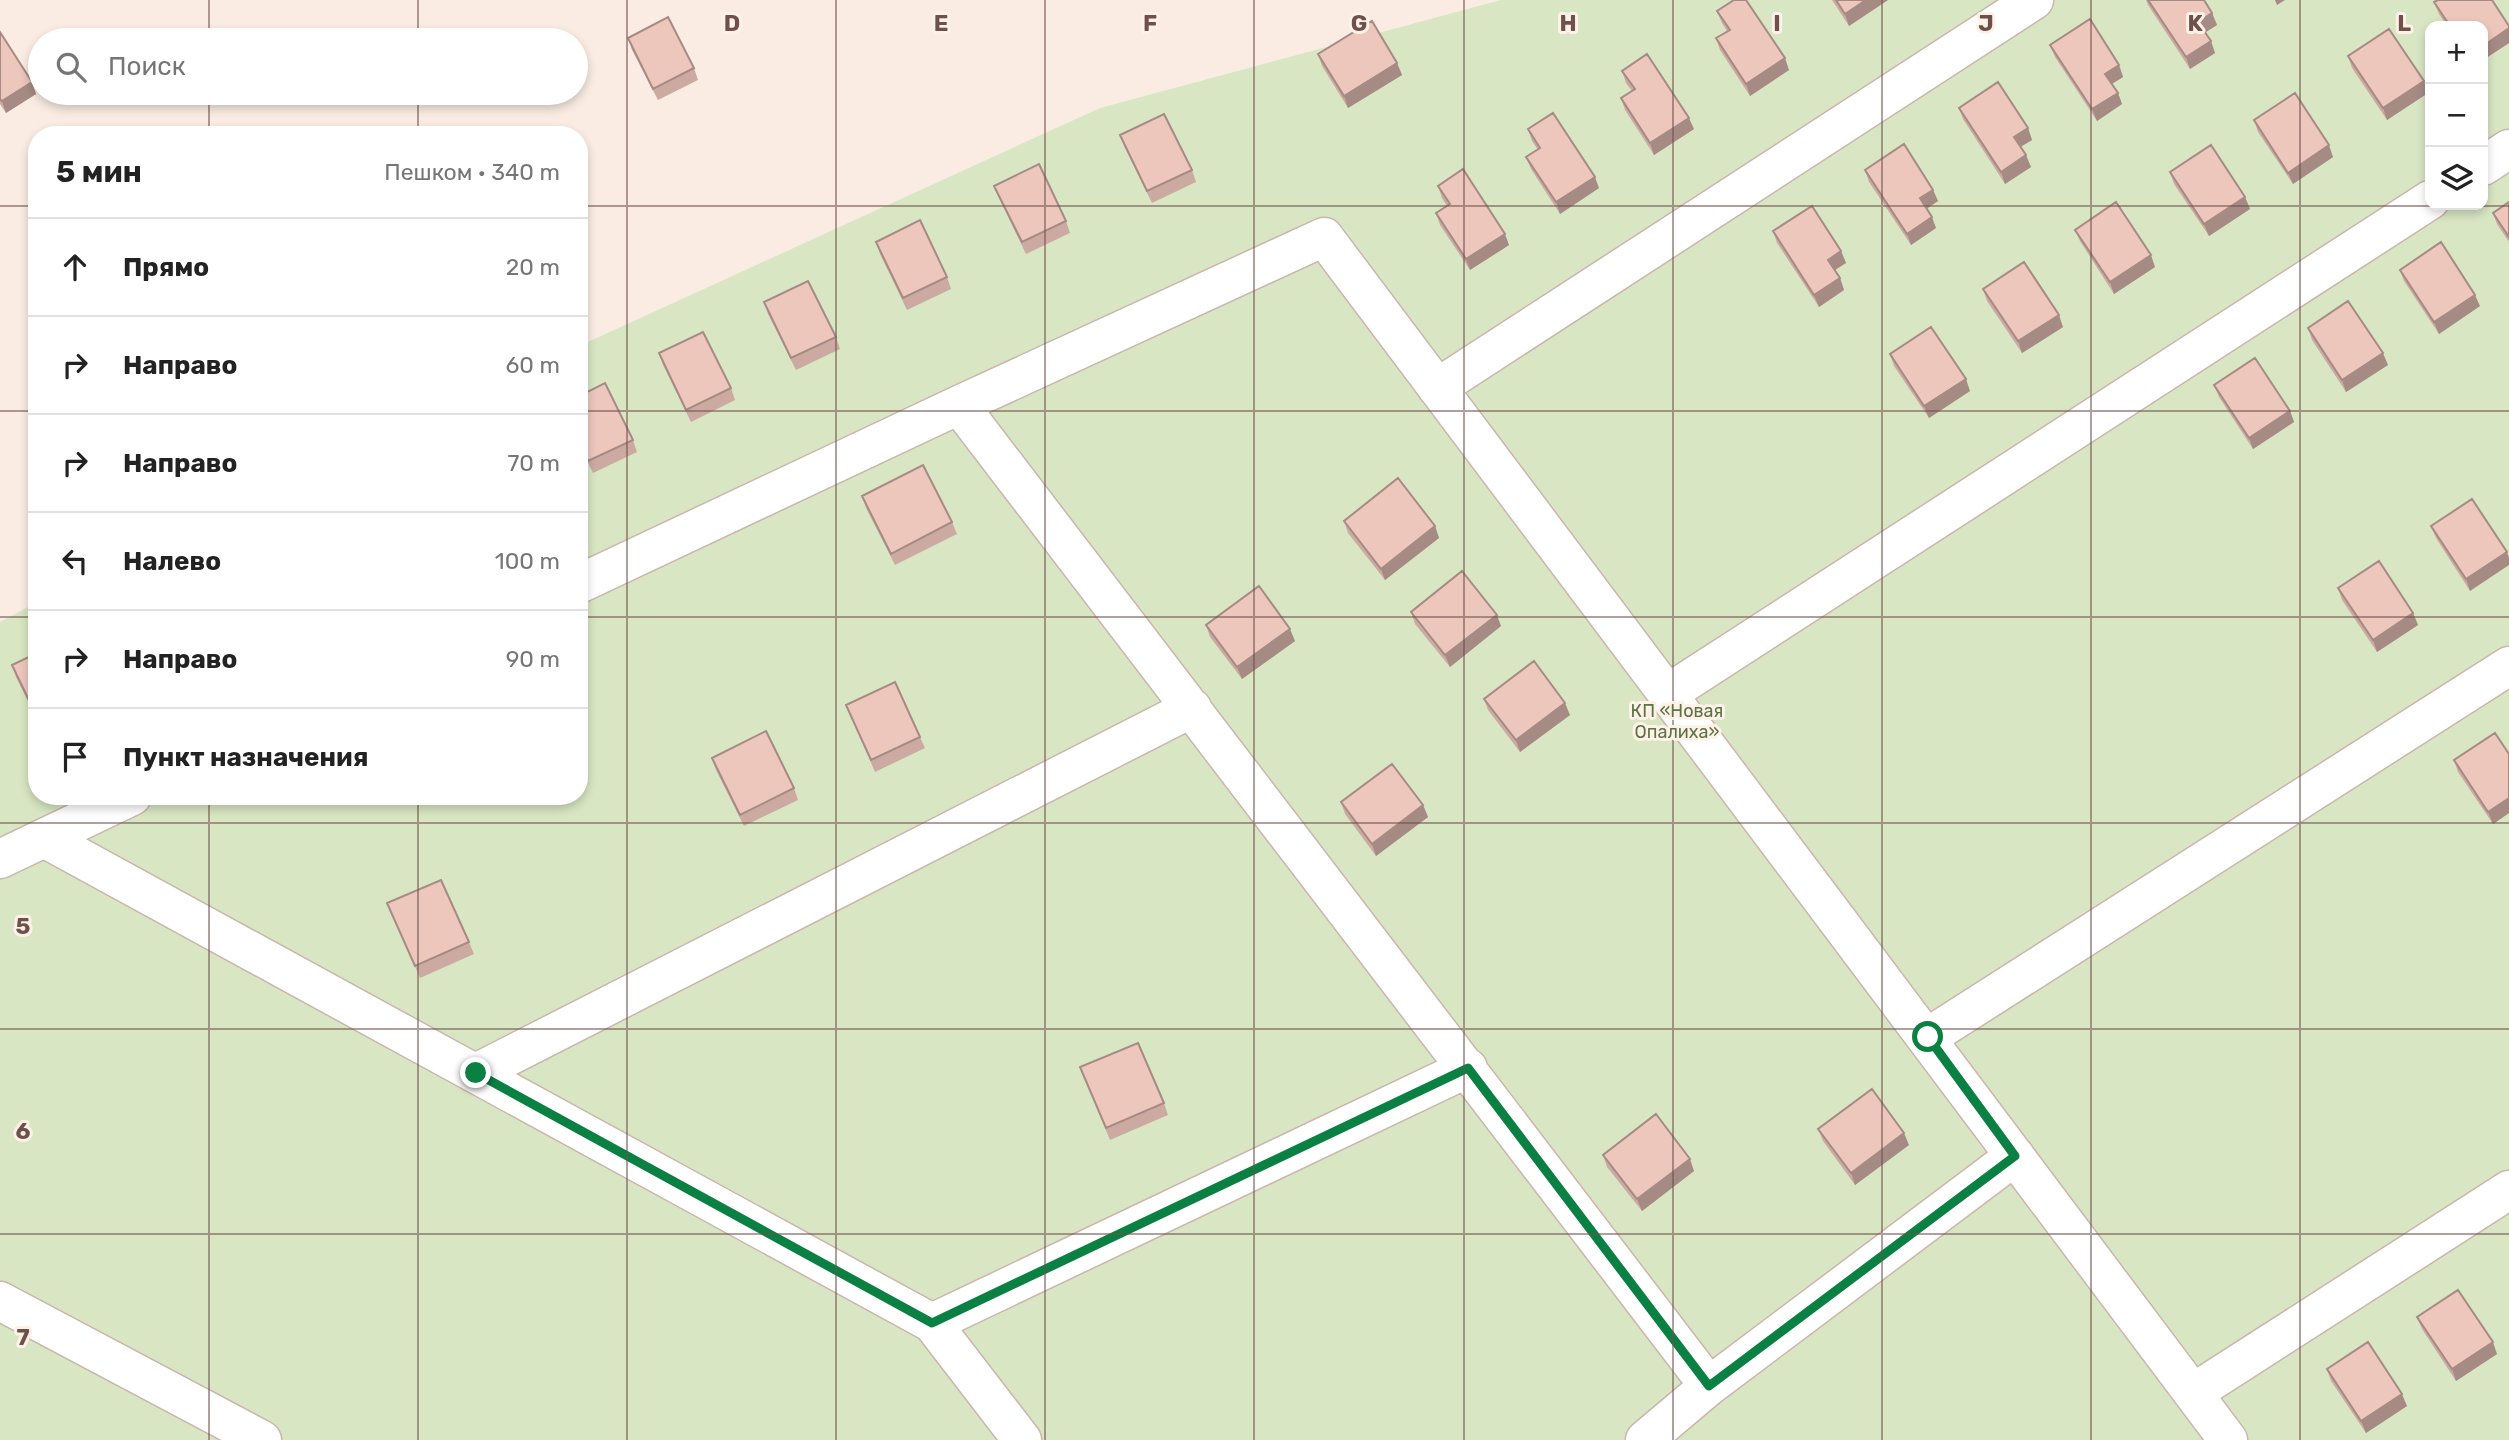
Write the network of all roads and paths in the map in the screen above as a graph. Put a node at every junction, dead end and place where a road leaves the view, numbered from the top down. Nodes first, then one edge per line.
1 (2034, 0) edge
2 (2509, 149) edge
3 (2488, 163) edge
4 (2425, 203) edge
5 (1437, 388) junction
6 (959, 405) junction
7 (588, 580) edge
8 (2509, 666) edge
9 (1667, 694) junction
10 (1192, 708) junction
11 (113, 805) edge
12 (44, 838) junction
13 (0, 859) edge
14 (1928, 1037) junction
15 (1468, 1068) junction
16 (476, 1073) junction
17 (2015, 1156) junction
18 (2509, 1190) edge
19 (0, 1301) edge
20 (932, 1323) junction
21 (1709, 1386) junction
22 (2193, 1393) junction
23 (262, 1440) edge
24 (1022, 1440) edge
25 (1645, 1440) edge
26 (2228, 1440) edge

1 - 5 street
2 - 3 street
4 - 9 street
5 - 6 street
5 - 9 street
6 - 7 street
6 - 10 street
8 - 14 street
9 - 14 street
10 - 15 street
10 - 16 street
11 - 12 street
12 - 13 street
12 - 16 street
14 - 17 street
15 - 20 street
15 - 21 street
16 - 20 street
17 - 21 street
17 - 22 street
18 - 22 street
19 - 23 street
20 - 24 street
21 - 25 street
22 - 26 street

